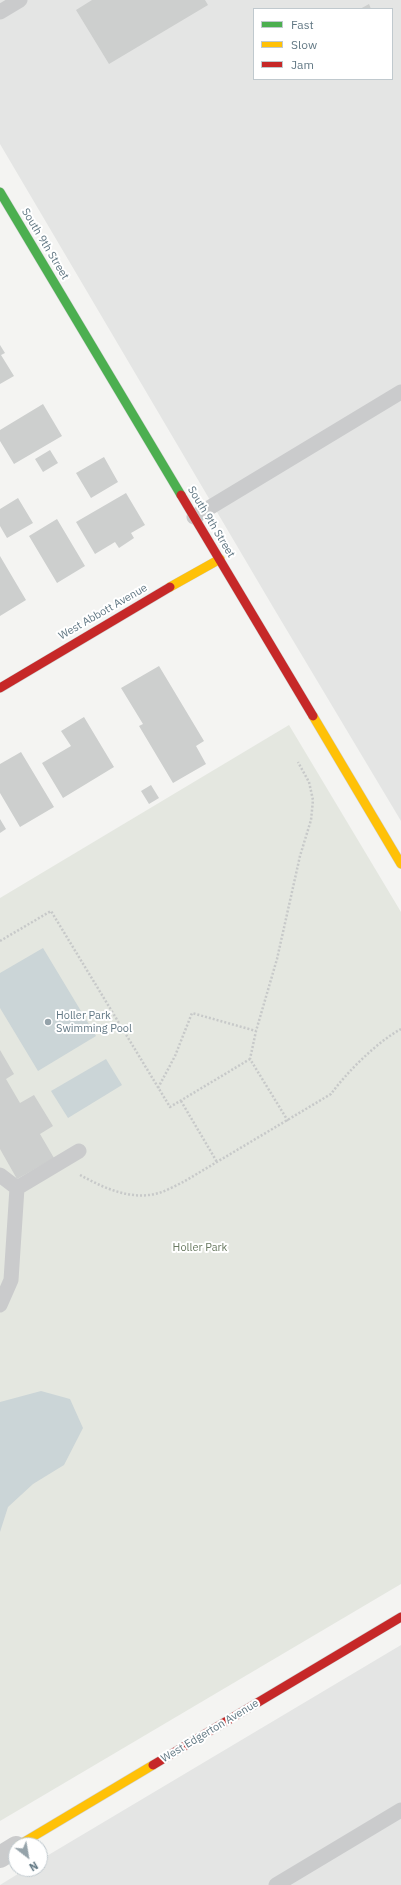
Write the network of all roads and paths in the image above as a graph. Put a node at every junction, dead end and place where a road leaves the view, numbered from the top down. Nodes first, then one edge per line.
1 (20, 0) edge
2 (0, 12) edge
3 (0, 192) edge
4 (401, 392) edge
5 (194, 517) junction
6 (220, 559) junction
7 (0, 688) edge
8 (298, 762) dead end
9 (401, 864) edge
10 (0, 942) edge
11 (401, 1029) edge
12 (256, 1031) junction
13 (250, 1059) junction
14 (158, 1088) junction
15 (181, 1101) junction
16 (288, 1122) junction
17 (79, 1151) dead end
18 (217, 1162) junction
19 (58, 1164) junction
20 (0, 1175) edge
21 (17, 1188) junction
22 (0, 1305) edge
23 (401, 1617) edge
24 (401, 1810) edge
25 (32, 1837) edge
26 (276, 1885) edge

1 - 2 lane
3 - 5 street, South 9th Street
4 - 5 lane
5 - 6 street, South 9th Street
6 - 7 street, West Abbott Avenue
6 - 9 street, South 9th Street
8 - 12 path
10 - 14 path
11 - 16 path
12 - 13 path
12 - 14 path
13 - 15 path
13 - 16 path
14 - 15 path
15 - 18 path
16 - 18 path
17 - 19 lane
18 - 19 path
19 - 21 lane
20 - 21 lane
21 - 22 lane
23 - 25 street, West Edgerton Avenue
24 - 26 lane

